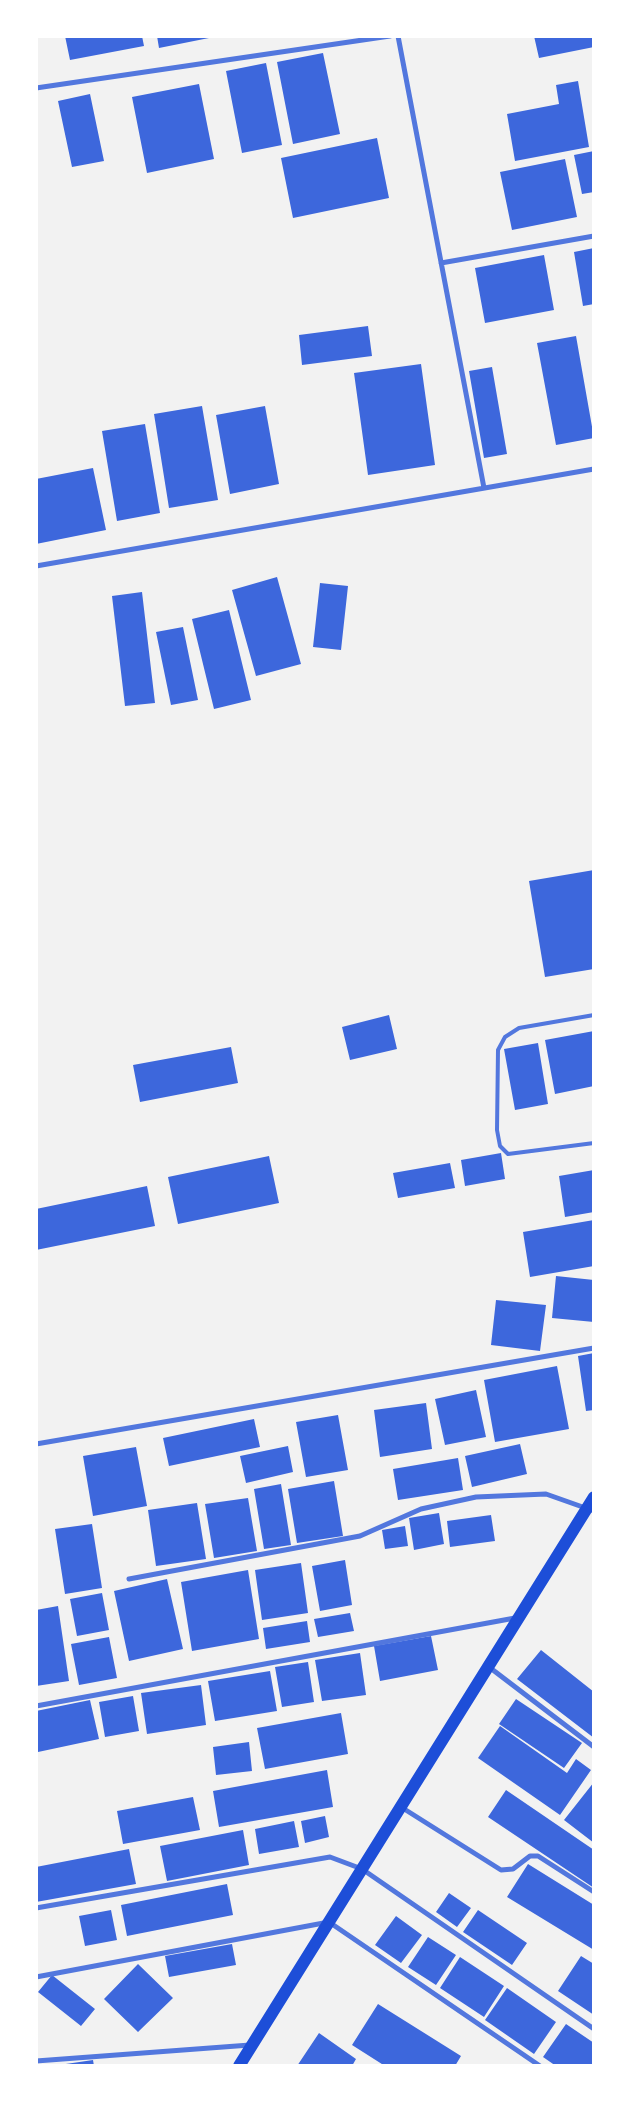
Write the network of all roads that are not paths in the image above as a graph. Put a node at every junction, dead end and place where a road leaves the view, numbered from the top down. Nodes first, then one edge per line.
1 (390, 36) edge
2 (398, 36) edge
3 (36, 88) edge
4 (594, 236) edge
5 (441, 263) junction
6 (594, 469) edge
7 (484, 488) junction
8 (36, 566) edge
9 (594, 1015) edge
10 (594, 1143) edge
11 (594, 1348) edge
12 (36, 1444) edge
13 (592, 1505) edge
14 (129, 1579) dead end
15 (519, 1617) junction
16 (488, 1667) junction
17 (36, 1706) edge
18 (594, 1747) edge
19 (401, 1807) junction
20 (362, 1869) junction
21 (594, 1892) edge
22 (36, 1908) edge
23 (329, 1922) junction
24 (36, 1977) edge
25 (594, 2029) edge
26 (252, 2045) junction
27 (36, 2061) edge
28 (239, 2066) edge
29 (540, 2066) edge

1 - 3 street
2 - 5 street
4 - 5 street
5 - 7 street
6 - 7 street
7 - 8 street
9 - 10 lane
11 - 12 street
13 - 14 street
13 - 15 main road
15 - 16 main road
15 - 17 street
16 - 18 street
16 - 19 main road
19 - 20 main road
19 - 21 street
20 - 22 street
20 - 23 main road
20 - 25 street
23 - 24 street
23 - 26 main road
23 - 29 street
26 - 27 street
26 - 28 main road

